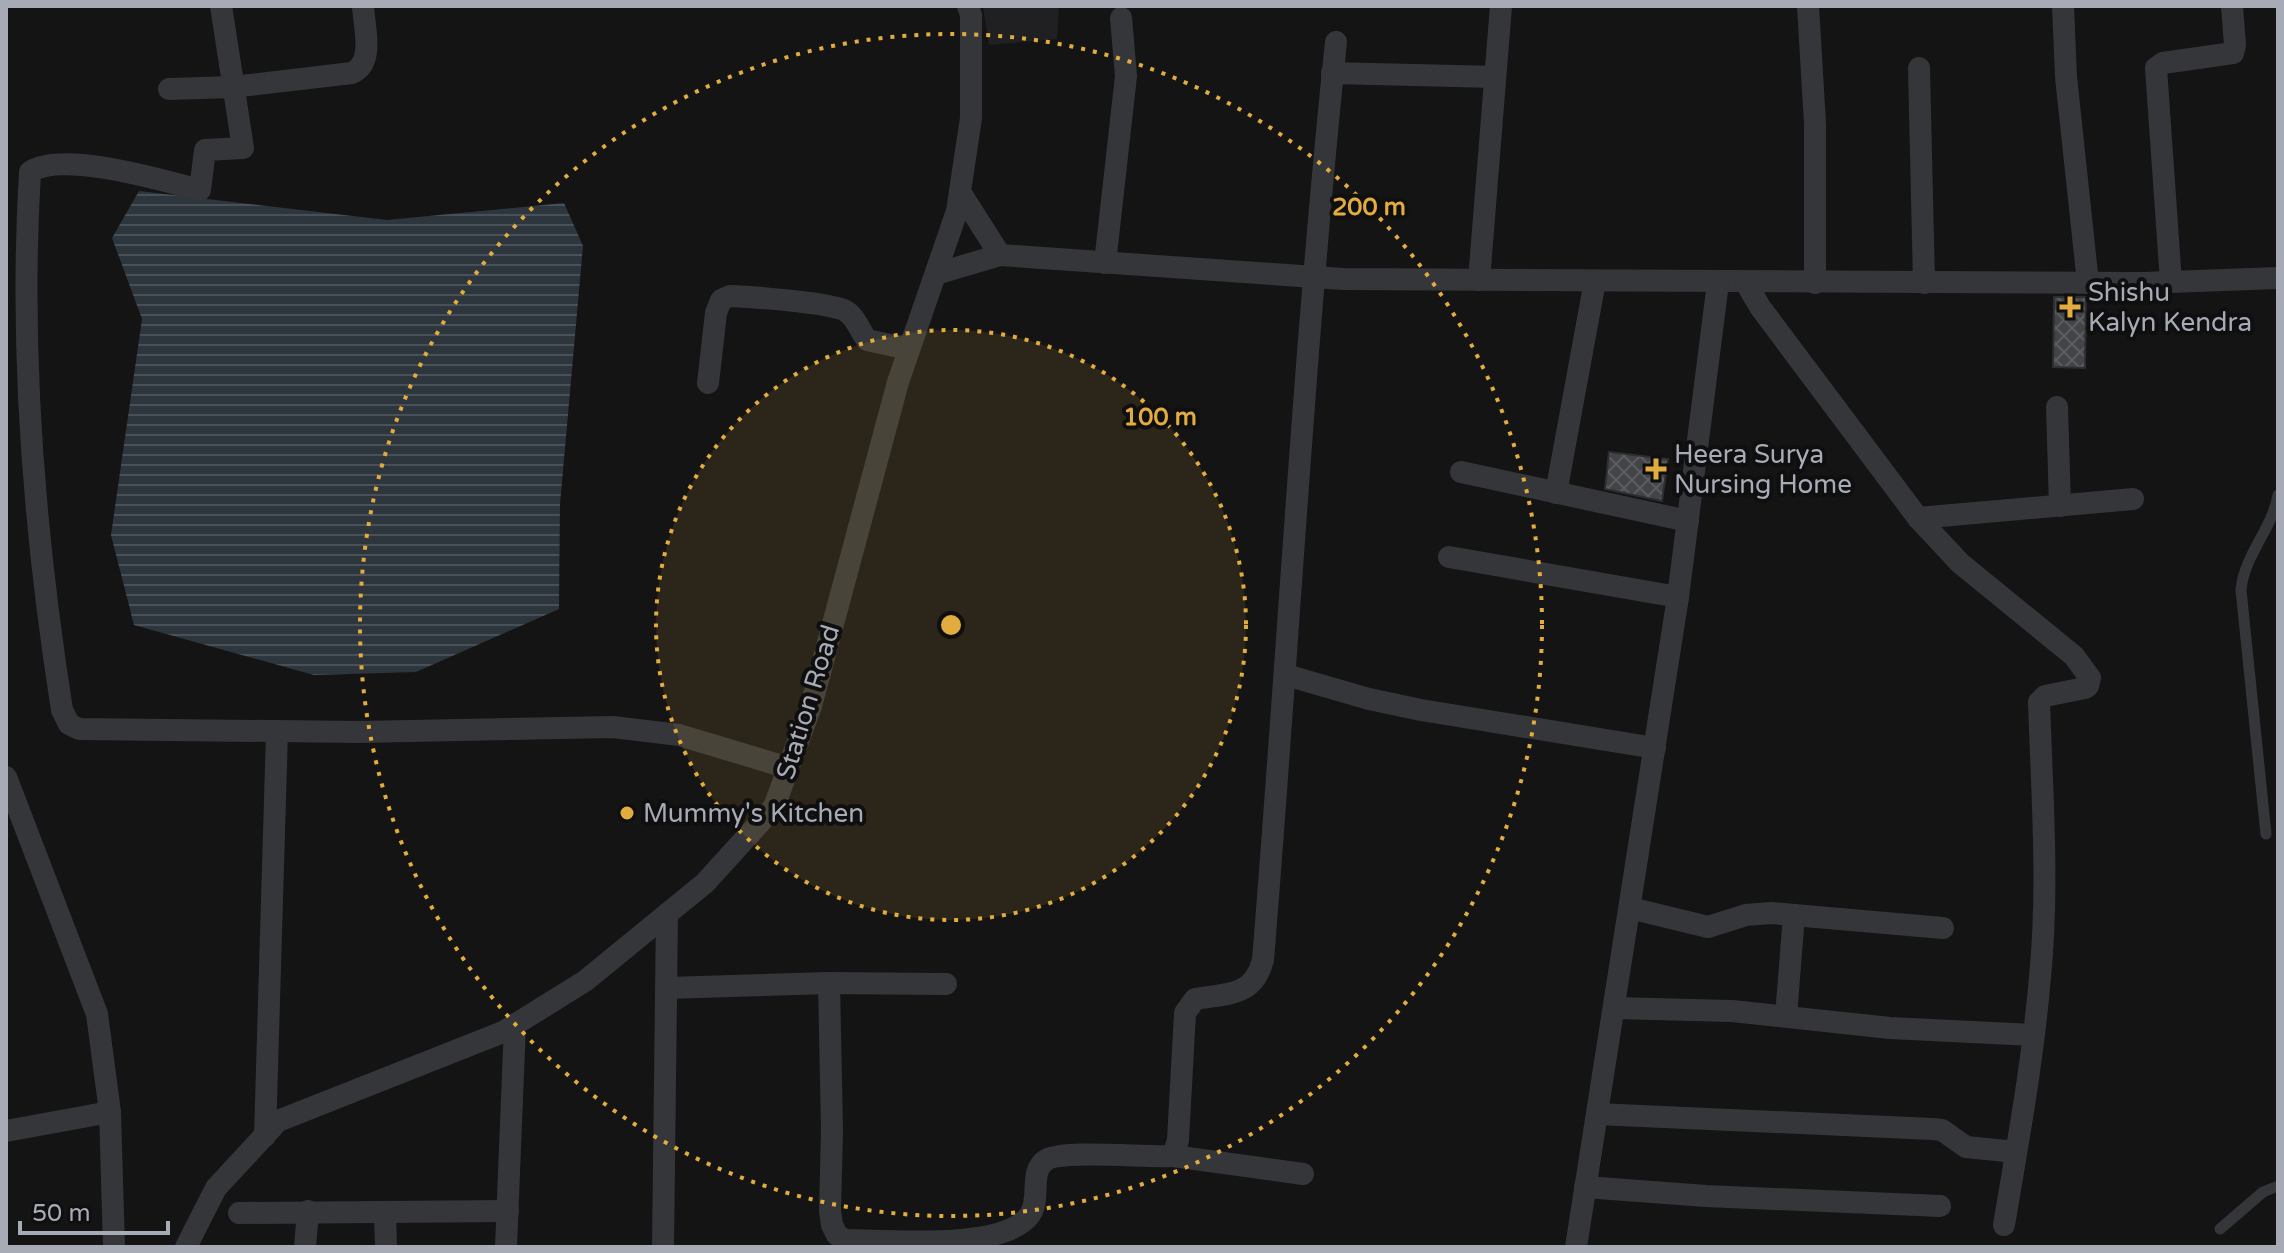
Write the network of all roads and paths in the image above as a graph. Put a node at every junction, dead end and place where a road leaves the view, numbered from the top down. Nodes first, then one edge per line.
1 (221, 6) edge
2 (363, 6) edge
3 (968, 6) edge
4 (1501, 6) edge
5 (1808, 6) edge
6 (2063, 6) edge
7 (2232, 6) edge
8 (1121, 18) dead end
9 (1336, 42) dead end
10 (1919, 68) dead end
11 (1332, 73) junction
12 (1495, 77) junction
13 (233, 87) junction
14 (169, 89) dead end
15 (960, 192) junction
16 (1000, 255) junction
17 (1105, 263) junction
18 (936, 274) junction
19 (1312, 277) junction
20 (2278, 278) edge
21 (1479, 280) junction
22 (1595, 281) junction
23 (2171, 282) junction
24 (1718, 283) junction
25 (1746, 283) junction
26 (1815, 283) junction
27 (1924, 283) junction
28 (2088, 283) junction
29 (909, 349) junction
30 (708, 383) dead end
31 (2057, 407) dead end
32 (1461, 472) dead end
33 (1556, 493) junction
34 (2278, 495) edge
35 (2133, 499) dead end
36 (2060, 506) junction
37 (1918, 518) junction
38 (1688, 521) junction
39 (1449, 557) dead end
40 (1678, 597) junction
41 (1286, 675) junction
42 (277, 732) junction
43 (1655, 748) junction
44 (789, 768) junction
45 (6, 777) edge
46 (2266, 834) dead end
47 (1630, 908) junction
48 (667, 914) junction
49 (1794, 915) junction
50 (1943, 928) dead end
51 (829, 983) junction
52 (946, 984) dead end
53 (666, 988) junction
54 (1614, 1008) junction
55 (1786, 1016) junction
56 (515, 1024) junction
57 (2033, 1035) junction
58 (110, 1112) junction
59 (1597, 1114) junction
60 (6, 1131) edge
61 (265, 1136) junction
62 (2016, 1152) junction
63 (1173, 1156) junction
64 (1303, 1174) dead end
65 (2278, 1186) edge
66 (1585, 1187) junction
67 (1940, 1206) dead end
68 (308, 1211) junction
69 (508, 1211) junction
70 (385, 1212) junction
71 (239, 1213) dead end
72 (2004, 1225) dead end
73 (2220, 1229) dead end
74 (869, 1244) edge
75 (114, 1247) edge
76 (186, 1247) edge
77 (305, 1247) edge
78 (386, 1247) edge
79 (506, 1247) edge
80 (663, 1247) edge
81 (1576, 1247) edge

1 - 13 street
2 - 13 street
3 - 15 street, Station Road
4 - 12 street
5 - 26 street
6 - 28 street
7 - 23 street
8 - 17 street
9 - 11 street
10 - 27 street
11 - 12 street
11 - 19 street
12 - 21 street
13 - 14 street
13 - 42 street
15 - 16 street
15 - 18 street, Station Road
16 - 17 street
16 - 18 street
17 - 19 street
18 - 29 street, Station Road
19 - 21 street
19 - 41 street
20 - 23 street
21 - 22 street
22 - 24 street
22 - 33 street
23 - 28 street
24 - 25 street
24 - 38 street
25 - 26 street
25 - 37 street
26 - 27 street
27 - 28 street
29 - 30 street
29 - 44 street, Station Road
31 - 36 street
32 - 33 street
33 - 38 street
34 - 46 lane
35 - 36 street
36 - 37 street
37 - 57 street
38 - 40 street
39 - 40 street
40 - 43 street
41 - 43 street
41 - 63 street
42 - 44 street
42 - 61 street
43 - 47 street
44 - 48 street, Station Road
45 - 58 street
47 - 49 street
47 - 54 street
48 - 53 street
48 - 56 street, Station Road
49 - 50 street
49 - 55 street
51 - 52 street
51 - 53 street
51 - 74 street
53 - 80 street
54 - 55 street
54 - 59 street
55 - 57 street
56 - 61 street, Station Road
56 - 69 street
57 - 62 street
58 - 60 street
58 - 75 street
59 - 62 street
59 - 66 street
61 - 76 street, Station Road
62 - 72 street
63 - 64 street
63 - 74 street
65 - 73 lane
66 - 67 street
66 - 81 street
68 - 70 street
68 - 71 street
68 - 77 street
69 - 70 street
69 - 79 street
70 - 78 street

